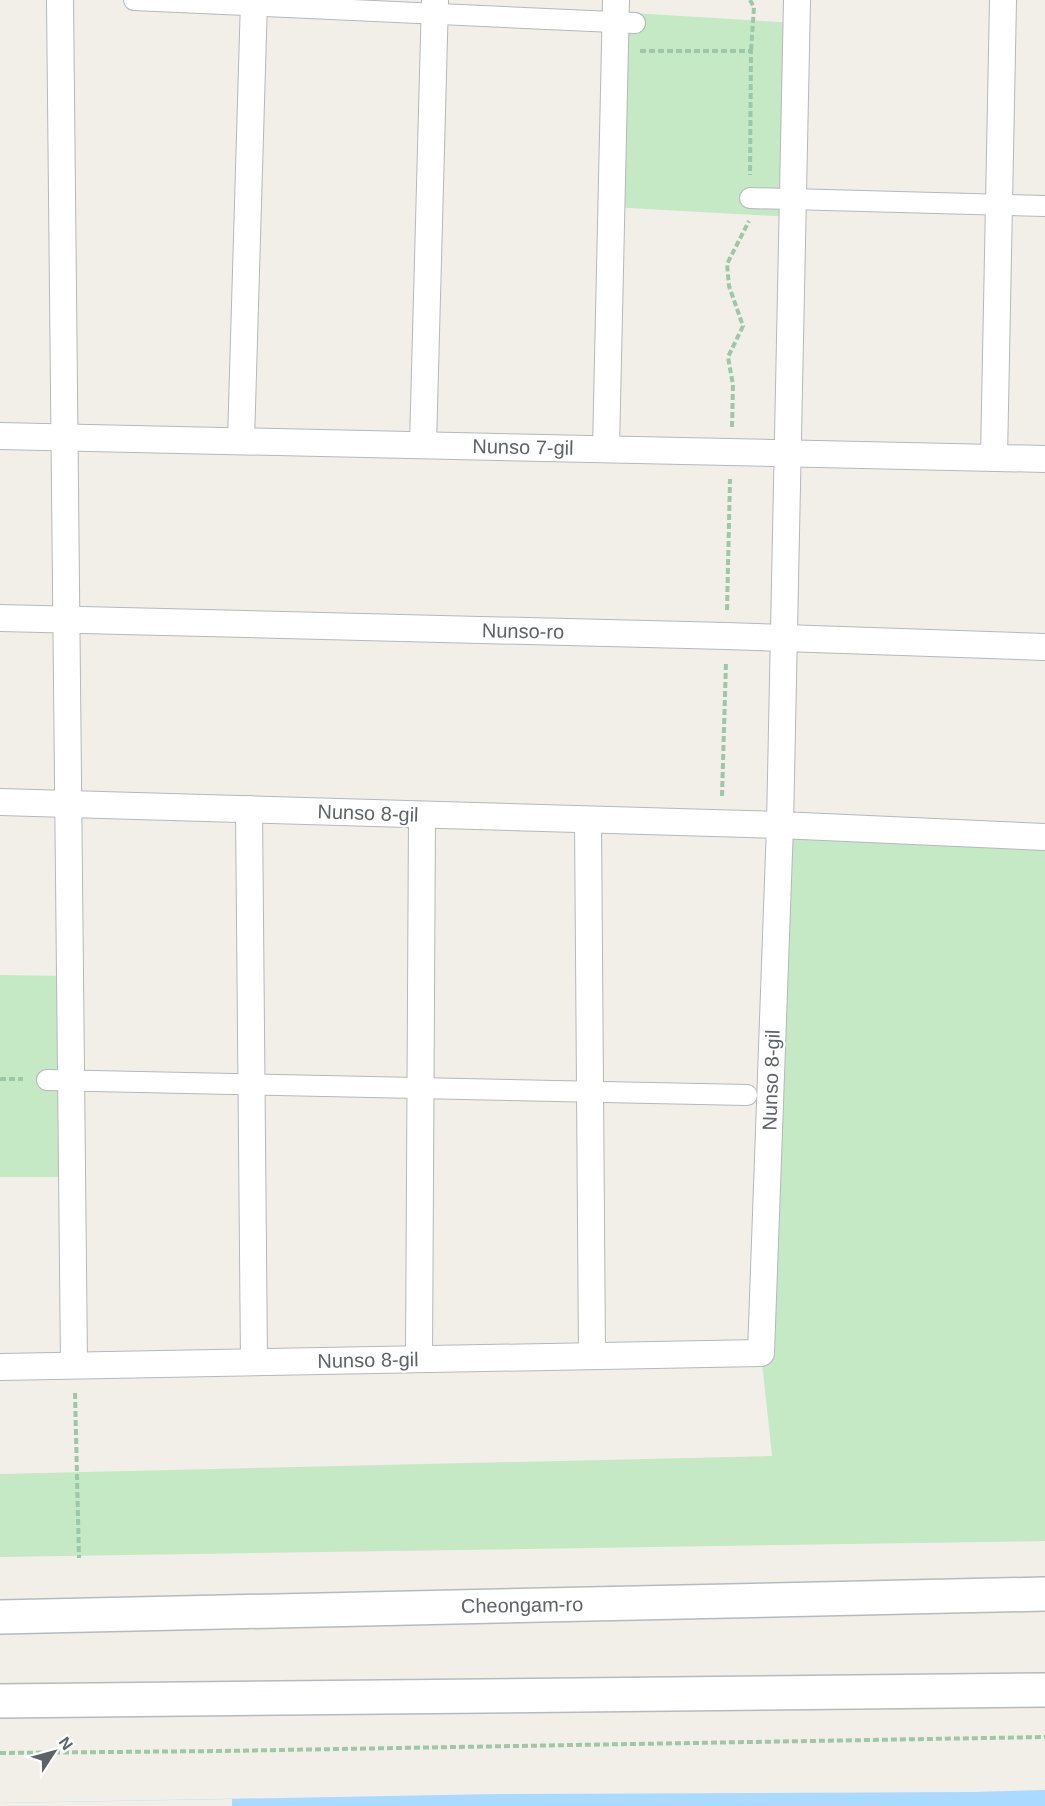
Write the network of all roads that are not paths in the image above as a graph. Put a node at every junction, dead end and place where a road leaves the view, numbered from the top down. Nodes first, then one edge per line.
1 (60, 0) edge
2 (134, 0) edge
3 (797, 0) edge
4 (1003, 0) edge
5 (254, 3) edge
6 (434, 7) edge
7 (622, 15) edge
8 (750, 198) road end
9 (793, 199) junction
10 (999, 204) junction
11 (1045, 206) edge
12 (0, 436) edge
13 (65, 437) junction
14 (241, 441) junction
15 (423, 445) junction
16 (606, 449) junction
17 (788, 453) junction
18 (994, 458) junction
19 (1045, 459) edge
20 (0, 618) edge
21 (67, 619) junction
22 (784, 638) junction
23 (1045, 647) edge
24 (0, 802) edge
25 (69, 804) junction
26 (249, 809) junction
27 (422, 814) junction
28 (588, 820) junction
29 (780, 825) junction
30 (1045, 837) edge
31 (59, 1080) junction
32 (251, 1084) junction
33 (420, 1088) junction
34 (590, 1092) junction
35 (747, 1095) dead end
36 (591, 1356) junction
37 (419, 1359) junction
38 (254, 1362) junction
39 (74, 1365) junction
40 (0, 1367) edge
41 (1045, 1594) edge
42 (0, 1617) edge
43 (1045, 1690) edge
44 (0, 1701) edge

1 - 13 street
2 - 5 street
3 - 9 street
4 - 10 street
5 - 6 street
5 - 14 street
6 - 7 street
6 - 15 street
7 - 16 street
8 - 9 street
9 - 10 street
9 - 17 street
10 - 11 street
10 - 18 street
12 - 13 street, Nunso 7-gil
13 - 14 street, Nunso 7-gil
13 - 21 street
14 - 15 street, Nunso 7-gil
15 - 16 street, Nunso 7-gil
16 - 17 street, Nunso 7-gil
17 - 18 street, Nunso 7-gil
17 - 22 street
18 - 19 street, Nunso 7-gil
20 - 21 street, Nunso-ro
21 - 22 street, Nunso-ro
21 - 25 street
22 - 23 street, Nunso-ro
22 - 29 street
24 - 25 street, Nunso 8-gil
25 - 26 street, Nunso 8-gil
25 - 31 street
26 - 27 street, Nunso 8-gil
26 - 32 street
27 - 28 street, Nunso 8-gil
27 - 33 street
28 - 29 street, Nunso 8-gil
28 - 34 street
29 - 30 street
29 - 36 street, Nunso 8-gil
31 - 32 street
31 - 39 street
32 - 33 street
32 - 38 street
33 - 34 street
33 - 37 street
34 - 35 street
34 - 36 street
36 - 37 street, Nunso 8-gil
37 - 38 street, Nunso 8-gil
38 - 39 street, Nunso 8-gil
39 - 40 street, Nunso 8-gil
41 - 42 main road, Cheongam-ro
43 - 44 main road

